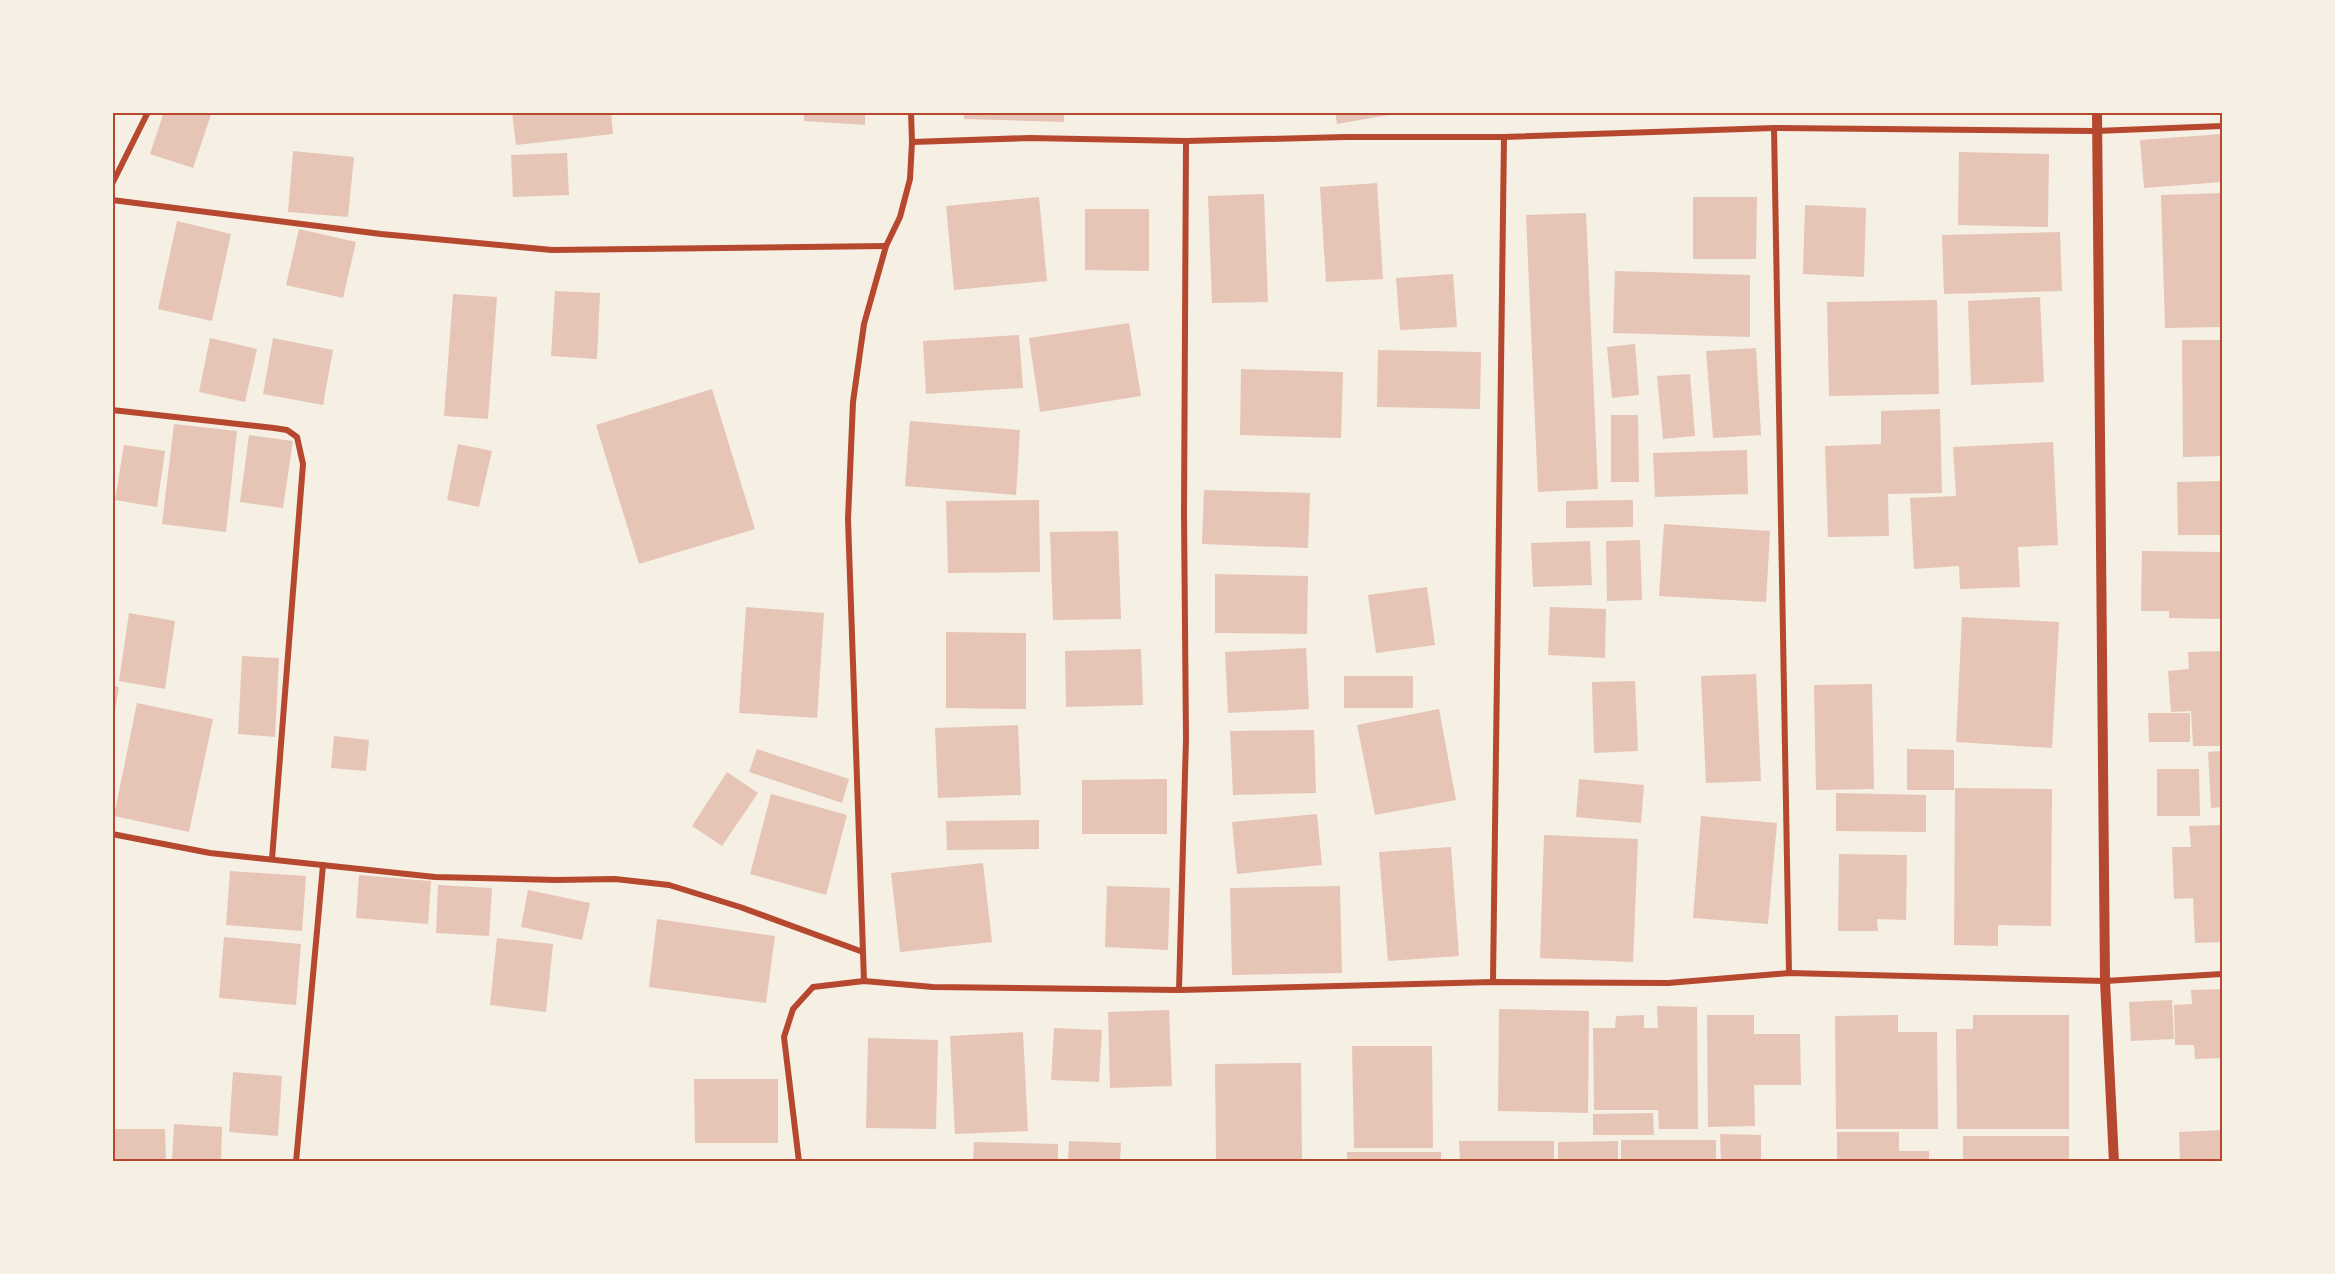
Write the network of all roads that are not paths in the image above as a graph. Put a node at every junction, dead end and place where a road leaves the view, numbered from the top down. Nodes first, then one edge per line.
1 (148, 112) edge
2 (911, 112) edge
3 (2097, 112) edge
4 (2223, 126) edge
5 (1774, 128) junction
6 (2096, 131) junction
7 (1504, 137) junction
8 (1186, 141) junction
9 (912, 142) junction
10 (112, 184) edge
11 (112, 200) edge
12 (886, 246) junction
13 (112, 410) edge
14 (112, 834) edge
15 (272, 858) junction
16 (323, 865) junction
17 (863, 952) junction
18 (1789, 973) junction
19 (2223, 974) edge
20 (864, 981) junction
21 (2105, 981) junction
22 (1493, 982) junction
23 (1179, 990) junction
24 (296, 1161) edge
25 (799, 1161) edge
26 (2114, 1161) edge

1 - 10 street
2 - 9 street
3 - 6 street
4 - 6 street
5 - 6 street
5 - 7 street
5 - 18 street
6 - 21 street
7 - 8 street
7 - 22 street
8 - 9 street
8 - 23 street
9 - 12 street
11 - 12 street
12 - 17 street
13 - 15 street
14 - 15 street
15 - 16 street
16 - 17 street
16 - 24 street
17 - 20 street
18 - 21 street
18 - 22 street
19 - 21 street
20 - 23 street
20 - 25 street
21 - 26 street
22 - 23 street

